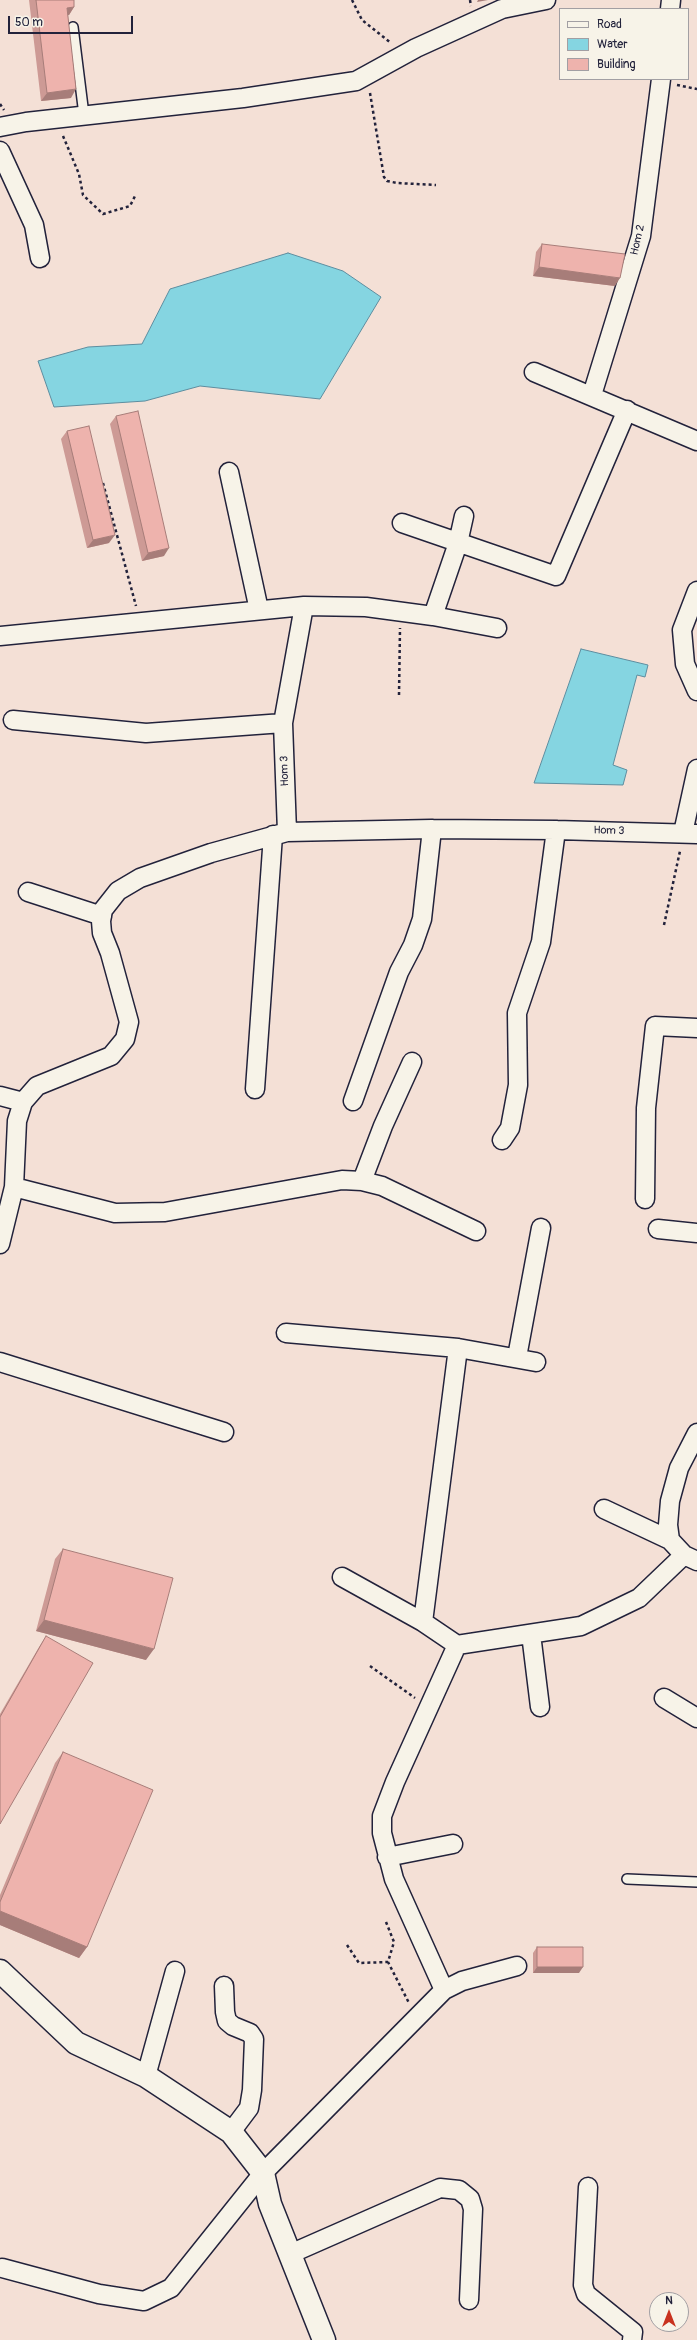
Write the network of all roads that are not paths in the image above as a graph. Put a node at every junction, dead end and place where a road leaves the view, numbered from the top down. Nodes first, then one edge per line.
1 (546, 0) edge
2 (73, 27) dead end
3 (662, 80) edge
4 (84, 116) junction
5 (0, 127) edge
6 (0, 151) edge
7 (40, 258) dead end
8 (534, 372) dead end
9 (592, 395) junction
10 (627, 410) junction
11 (697, 441) edge
12 (229, 472) dead end
13 (464, 516) dead end
14 (402, 523) dead end
15 (458, 543) junction
16 (697, 591) edge
17 (304, 606) junction
18 (259, 610) junction
19 (433, 616) junction
20 (497, 628) dead end
21 (0, 636) edge
22 (697, 691) edge
23 (13, 720) dead end
24 (283, 724) junction
25 (697, 769) edge
26 (432, 829) junction
27 (556, 830) junction
28 (280, 833) junction
29 (690, 833) edge
30 (28, 892) dead end
31 (102, 916) junction
32 (697, 1028) edge
33 (412, 1062) dead end
34 (255, 1089) dead end
35 (0, 1096) edge
36 (353, 1101) dead end
37 (23, 1102) junction
38 (502, 1140) dead end
39 (362, 1181) junction
40 (14, 1187) junction
41 (645, 1199) dead end
42 (541, 1228) dead end
43 (658, 1229) dead end
44 (476, 1231) dead end
45 (697, 1232) edge
46 (0, 1244) edge
47 (286, 1333) dead end
48 (458, 1348) junction
49 (517, 1357) junction
50 (0, 1362) edge
51 (536, 1362) dead end
52 (224, 1432) dead end
53 (697, 1433) edge
54 (604, 1509) dead end
55 (670, 1540) junction
56 (691, 1558) edge
57 (342, 1577) dead end
58 (422, 1622) junction
59 (531, 1634) junction
60 (457, 1645) junction
61 (664, 1698) dead end
62 (540, 1707) dead end
63 (697, 1718) edge
64 (452, 1844) dead end
65 (387, 1856) junction
66 (626, 1879) dead end
67 (697, 1882) edge
68 (517, 1966) dead end
69 (0, 1971) edge
70 (176, 1971) dead end
71 (224, 1986) dead end
72 (444, 1990) junction
73 (146, 2076) junction
74 (231, 2132) junction
75 (263, 2173) junction
76 (588, 2187) dead end
77 (290, 2254) junction
78 (2, 2268) dead end
79 (469, 2300) dead end
80 (324, 2340) edge
81 (632, 2340) edge

1 - 4 street
2 - 4 lane
3 - 9 street, Hom 2
4 - 5 street
6 - 7 street
8 - 9 street
9 - 10 street
10 - 11 street
10 - 15 street
12 - 18 street
13 - 15 street
14 - 15 street
15 - 19 street
16 - 22 street
17 - 18 street
17 - 19 street
17 - 24 street, Hom 3
18 - 21 street
19 - 20 street
23 - 24 street
24 - 28 street, Hom 3
25 - 29 street
26 - 27 street, Hom 3
26 - 28 street, Hom 3
26 - 36 street
27 - 29 street, Hom 3
27 - 38 street
28 - 31 street
28 - 34 street
30 - 31 street
31 - 37 street
32 - 41 street
33 - 39 street
35 - 37 street
37 - 40 street
39 - 40 street
39 - 44 street
40 - 46 street
42 - 49 street
43 - 45 street
47 - 48 street
48 - 49 street
48 - 58 street
49 - 51 street
50 - 52 street
53 - 55 street
54 - 55 street
55 - 56 street
56 - 59 street
57 - 58 street
58 - 60 street
59 - 60 street
59 - 62 street
60 - 65 street
61 - 63 street
64 - 65 street
65 - 72 street
66 - 67 lane
68 - 72 street
69 - 73 street
70 - 73 street
71 - 74 street
72 - 75 street
73 - 74 street
74 - 75 street
75 - 77 street
75 - 78 street
76 - 81 street
77 - 79 street
77 - 80 street

